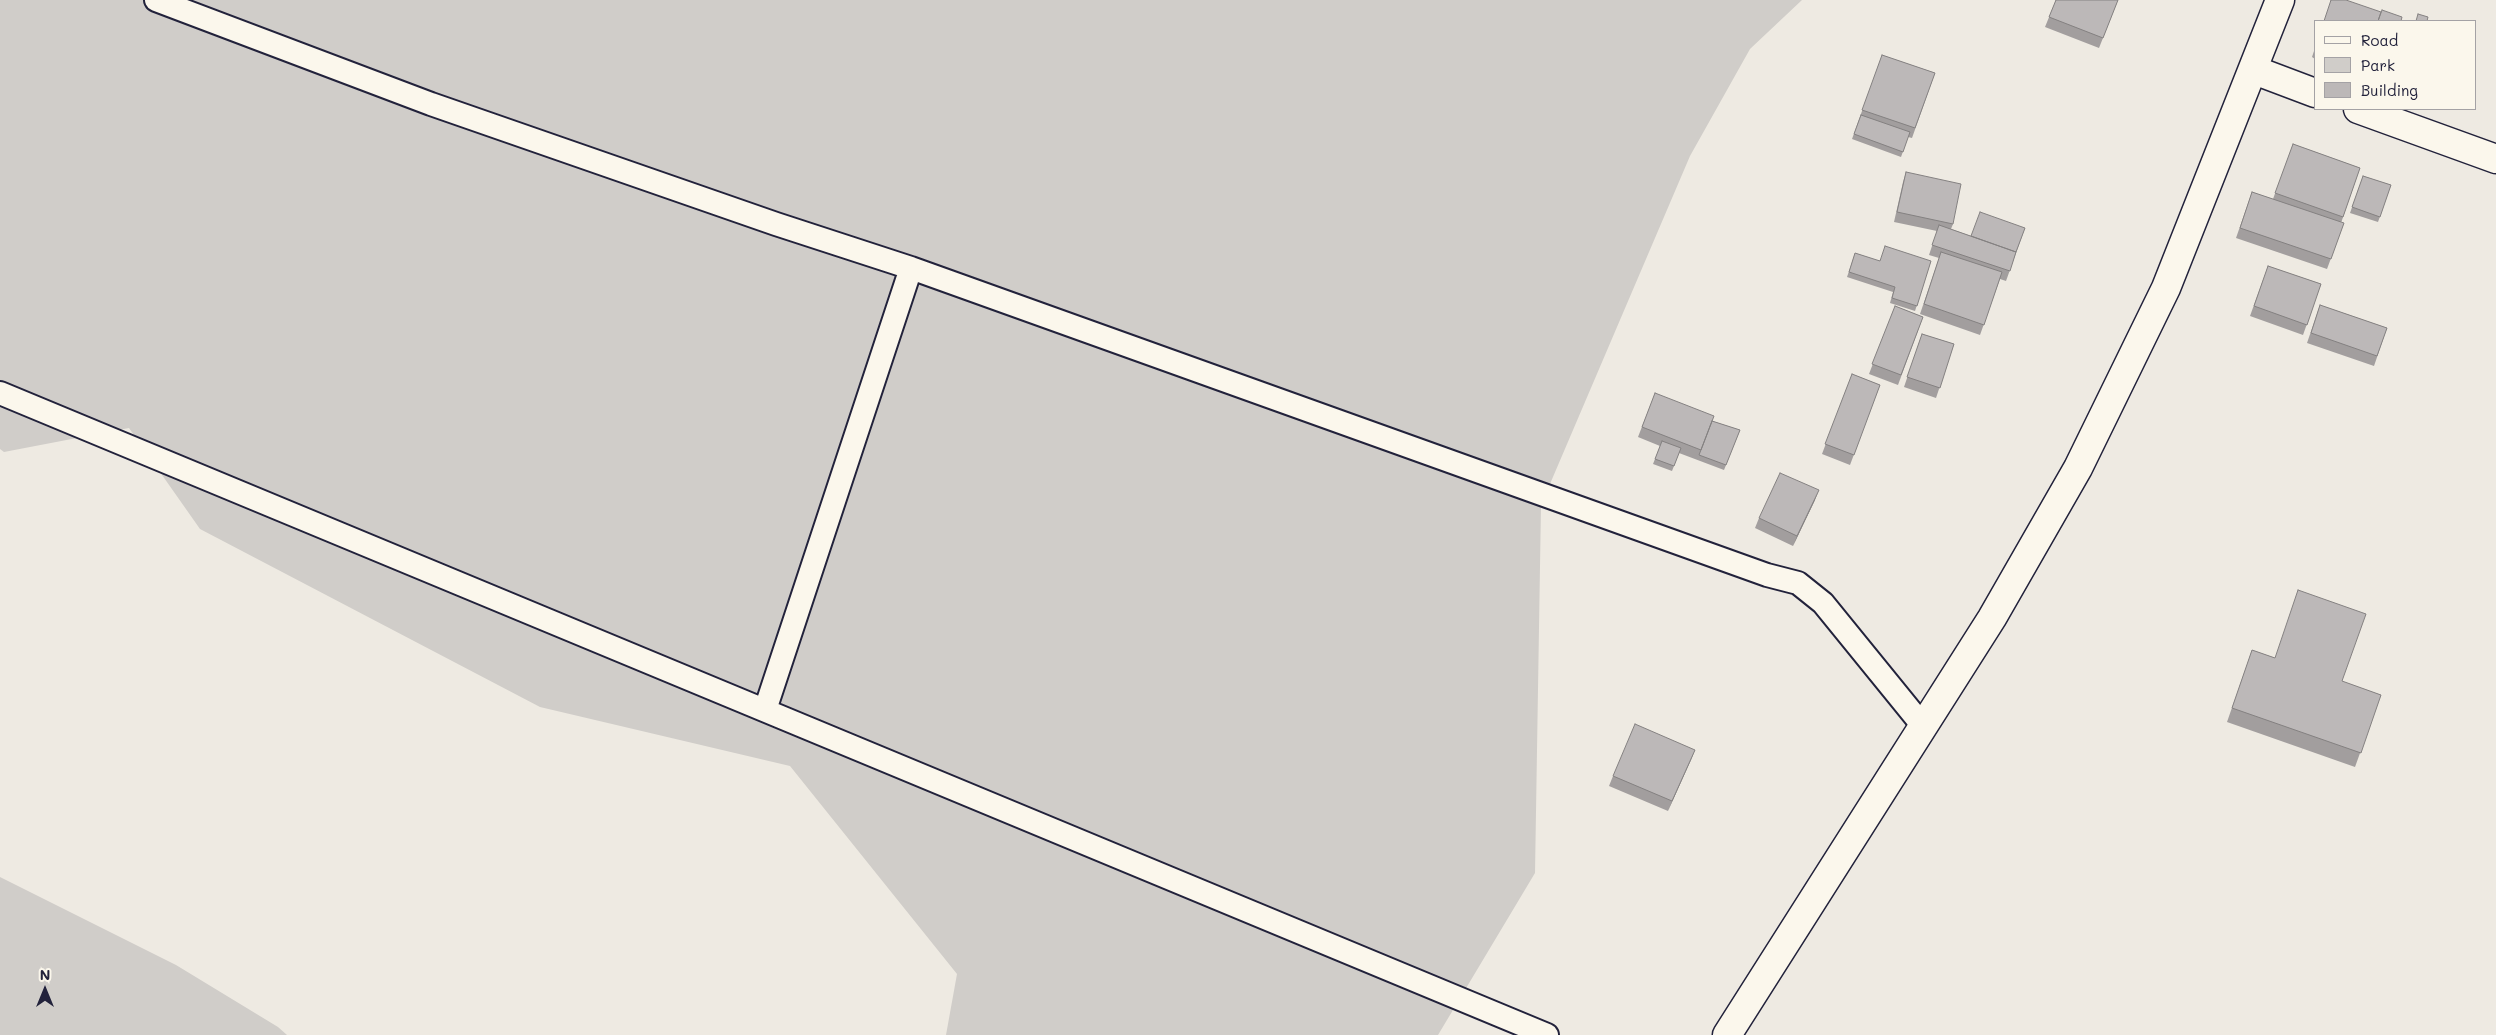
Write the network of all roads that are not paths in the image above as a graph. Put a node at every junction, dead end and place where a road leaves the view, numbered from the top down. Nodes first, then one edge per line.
1 (156, 0) edge
2 (2280, 0) edge
3 (2254, 70) junction
4 (2314, 93) edge
5 (2361, 110) edge
6 (2496, 159) edge
7 (911, 268) junction
8 (0, 393) edge
9 (765, 710) junction
10 (1923, 726) junction
11 (1547, 1035) edge
12 (1727, 1035) edge

1 - 7 lane
2 - 3 street
3 - 4 street
3 - 10 street
5 - 6 street
7 - 9 lane
7 - 10 lane
8 - 9 lane
9 - 11 lane
10 - 12 street

